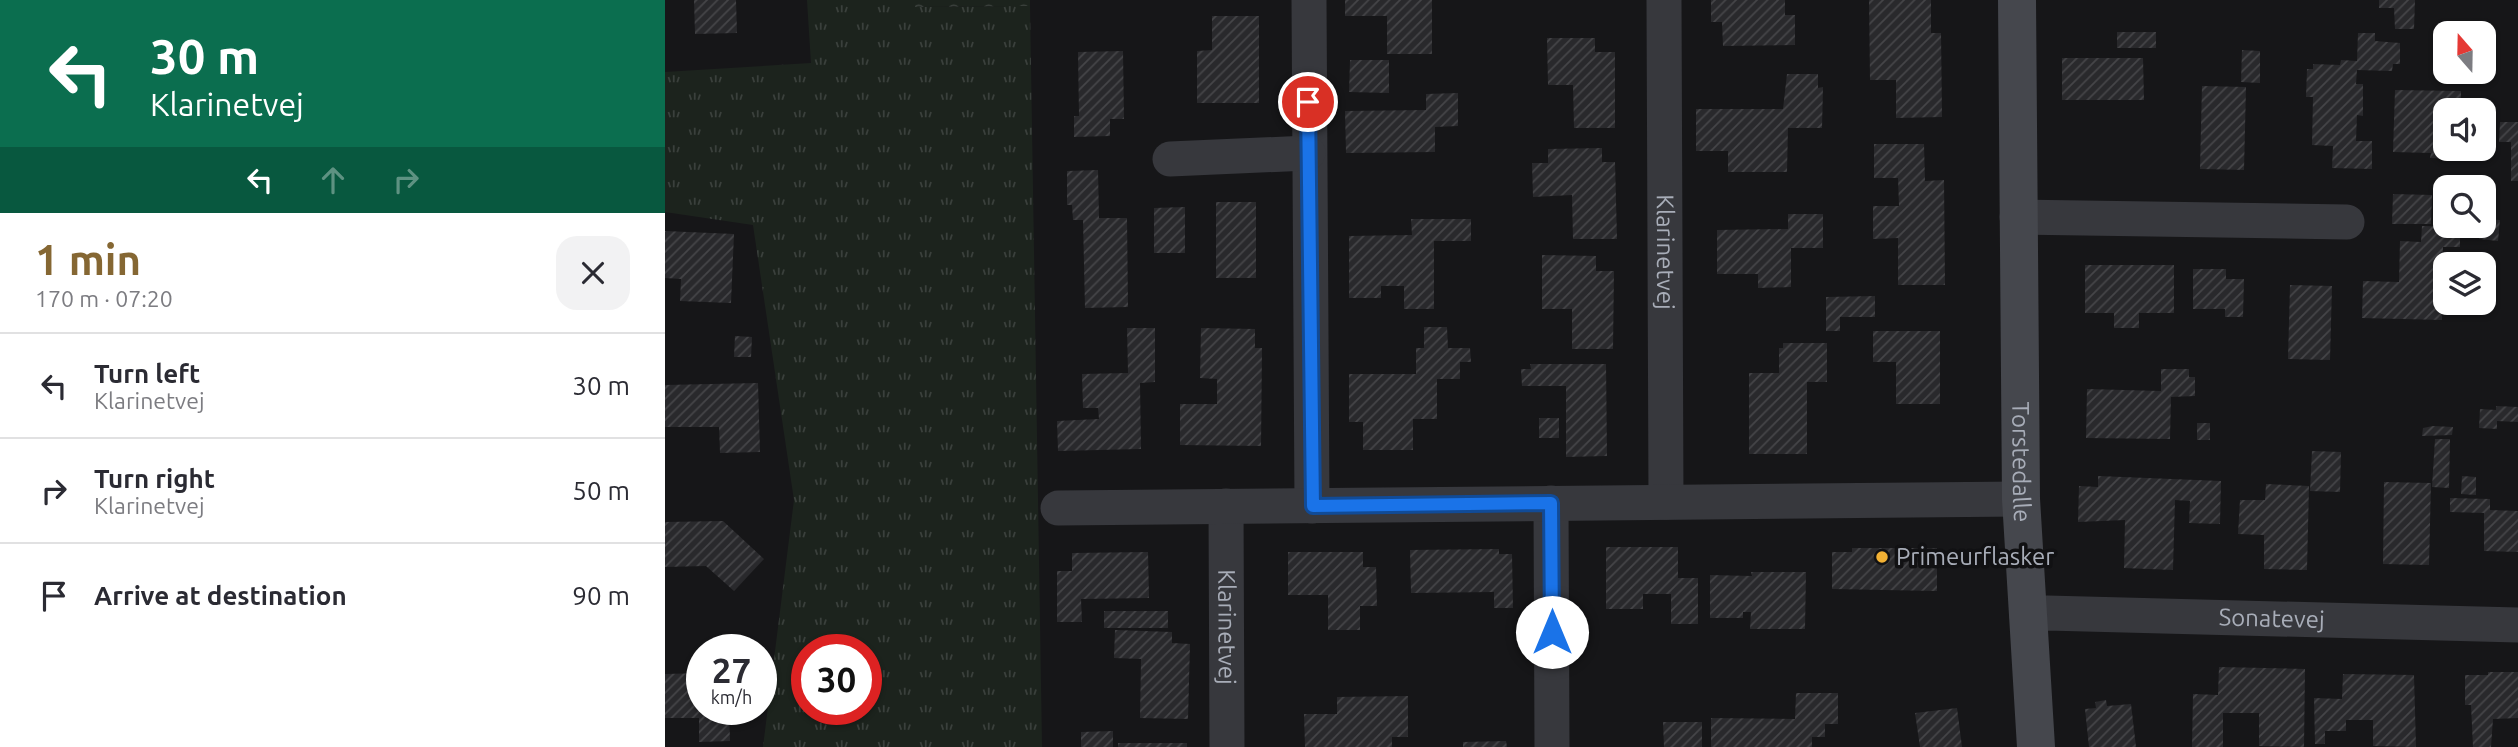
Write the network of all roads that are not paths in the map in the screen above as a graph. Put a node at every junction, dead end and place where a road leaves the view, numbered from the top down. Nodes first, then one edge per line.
1 (1308, 0) edge
2 (1664, 0) edge
3 (2017, 0) edge
4 (1308, 153) junction
5 (1170, 159) dead end
6 (2017, 217) junction
7 (2347, 222) dead end
8 (2021, 499) junction
9 (1666, 502) junction
10 (1551, 503) junction
11 (1226, 506) junction
12 (1313, 506) junction
13 (1058, 508) dead end
14 (2027, 616) junction
15 (2518, 625) edge
16 (1227, 747) edge
17 (1552, 747) edge
18 (2036, 747) edge

1 - 4 street
2 - 9 street, Klarinetvej
3 - 6 street, Torstedalle
4 - 5 street
4 - 12 street
6 - 7 street
6 - 8 street, Torstedalle
8 - 9 street
8 - 14 street, Torstedalle
9 - 10 street
10 - 12 street
10 - 17 street
11 - 12 street
11 - 13 street
11 - 16 street, Klarinetvej
14 - 15 street, Sonatevej
14 - 18 street, Torstedalle

